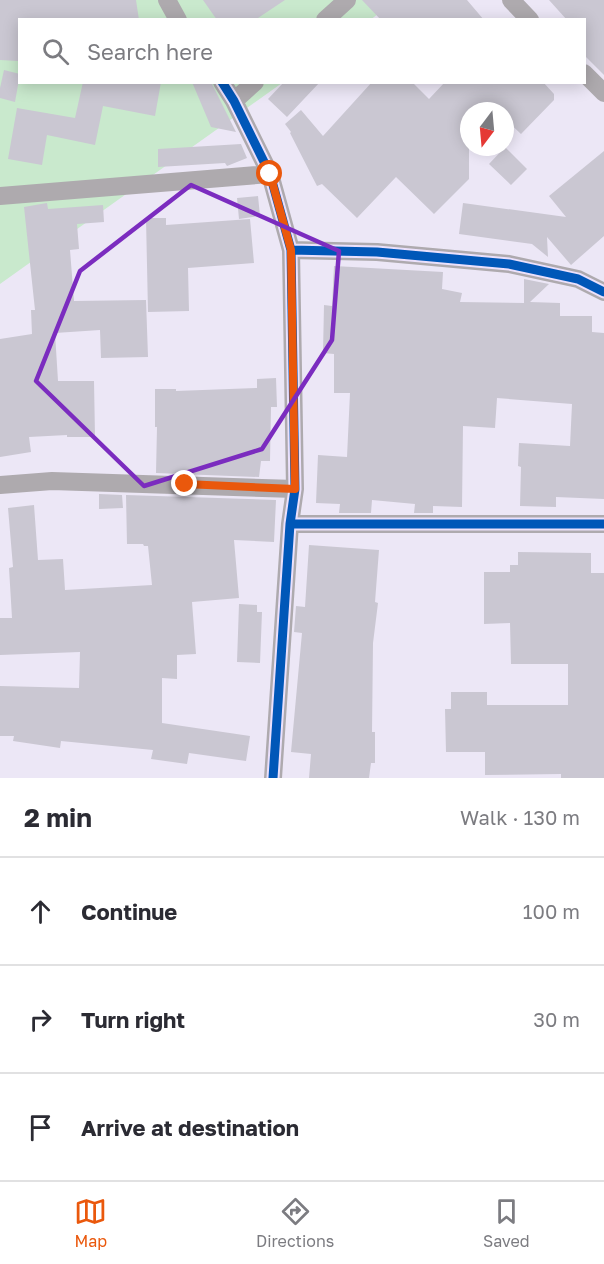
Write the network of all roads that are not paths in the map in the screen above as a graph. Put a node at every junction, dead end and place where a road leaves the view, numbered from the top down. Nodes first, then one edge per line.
1 (167, 0) edge
2 (347, 0) edge
3 (511, 0) edge
4 (177, 18) edge
5 (327, 18) edge
6 (528, 18) edge
7 (586, 75) edge
8 (223, 84) edge
9 (253, 84) edge
10 (604, 93) edge
11 (234, 101) junction
12 (270, 174) junction
13 (0, 196) edge
14 (291, 250) junction
15 (604, 292) edge
16 (0, 484) edge
17 (295, 489) junction
18 (604, 524) edge
19 (290, 525) junction
20 (273, 778) edge

1 - 4 street
2 - 5 street
3 - 6 street
7 - 10 street
8 - 11 street
9 - 11 street
11 - 12 street
12 - 13 street
12 - 14 street
14 - 15 street
14 - 17 street
16 - 17 street
17 - 19 street
18 - 19 street
19 - 20 street

